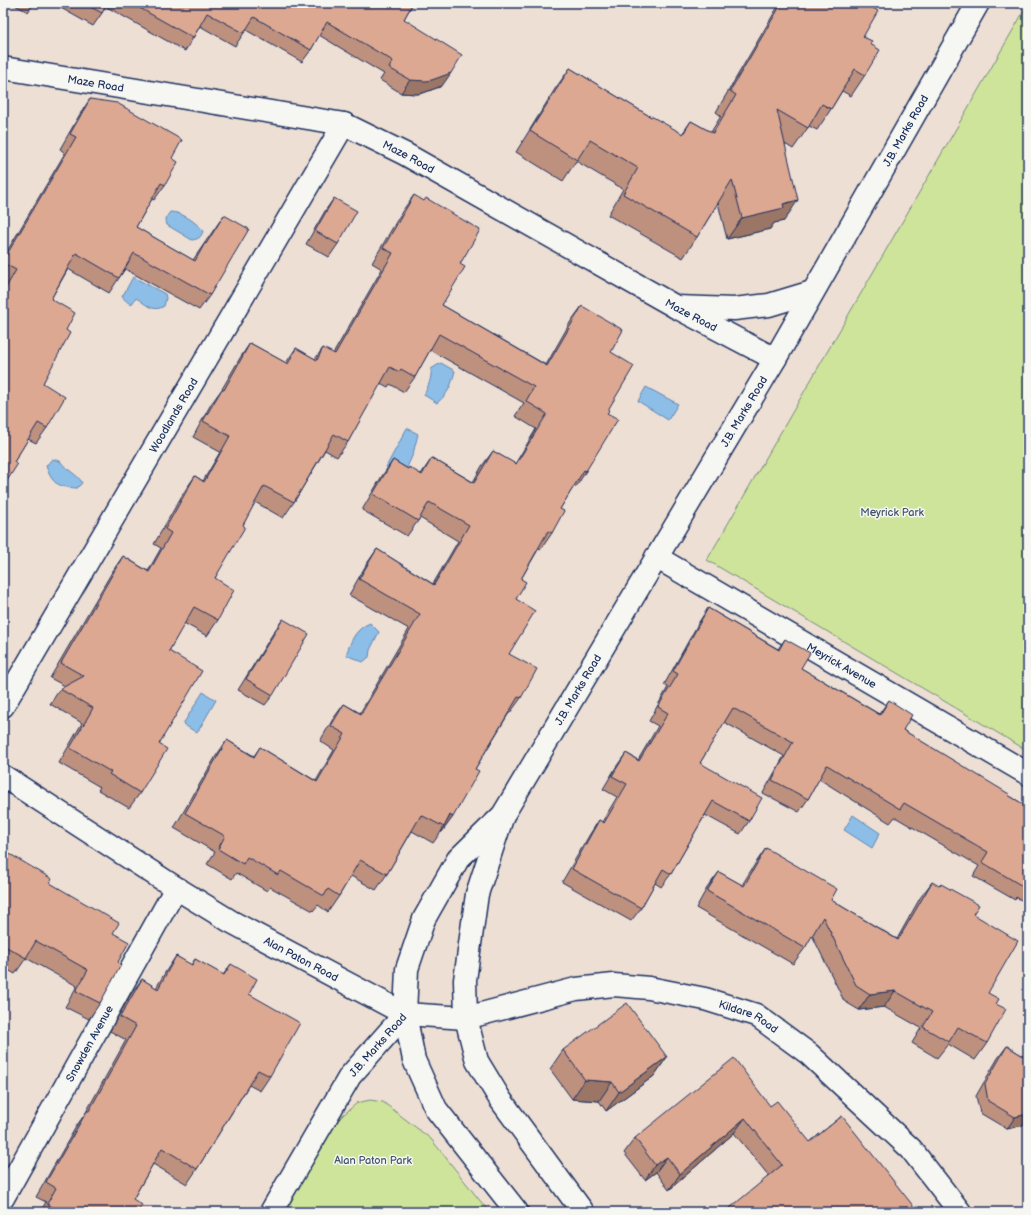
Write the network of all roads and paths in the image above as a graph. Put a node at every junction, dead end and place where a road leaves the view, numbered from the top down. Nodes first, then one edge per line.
1 (978, 3) edge
2 (3, 68) edge
3 (344, 124) junction
4 (812, 292) junction
5 (676, 307) junction
6 (775, 358) junction
7 (656, 557) junction
8 (3, 706) edge
9 (1028, 774) edge
10 (3, 776) edge
11 (503, 815) junction
12 (176, 888) junction
13 (405, 1014) junction
14 (466, 1018) junction
15 (3, 1198) edge
16 (271, 1212) edge
17 (517, 1212) edge
18 (583, 1212) edge
19 (960, 1212) edge

1 - 4 street, J.B. Marks Road
2 - 3 street, Maze Road
3 - 5 street, Maze Road
3 - 8 street, Woodlands Road
4 - 5 street
4 - 6 street, J.B. Marks Road
5 - 6 street, Maze Road
6 - 7 street, J.B. Marks Road
7 - 9 street, Meyrick Avenue
7 - 11 street, J.B. Marks Road
10 - 12 street, Alan Paton Road
11 - 13 street, J.B. Marks Road
11 - 14 street, J.B. Marks Road
12 - 13 street, Alan Paton Road
12 - 15 street, Snowden Avenue
13 - 14 street, Kildare Road
13 - 16 street, J.B. Marks Road
13 - 17 street
14 - 18 street
14 - 19 street, Kildare Road

